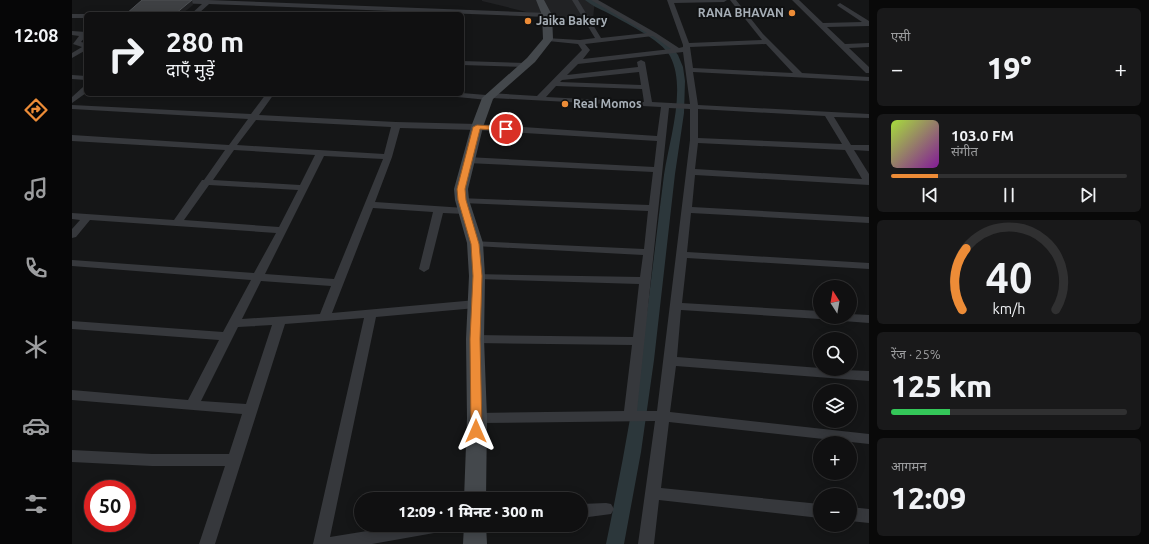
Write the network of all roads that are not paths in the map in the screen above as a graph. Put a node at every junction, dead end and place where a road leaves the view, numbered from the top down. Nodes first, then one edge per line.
1 (147, 0) edge
2 (399, 0) edge
3 (540, 0) edge
4 (575, 0) edge
5 (594, 0) edge
6 (724, 0) edge
7 (733, 0) edge
8 (795, 0) edge
9 (670, 1) edge
10 (208, 2) junction
11 (278, 4) junction
12 (840, 5) dead end
13 (334, 6) junction
14 (394, 9) junction
15 (196, 12) edge
16 (271, 12) edge
17 (330, 12) edge
18 (440, 12) edge
19 (464, 13) edge
20 (547, 15) junction
21 (72, 16) edge
22 (84, 16) edge
23 (869, 24) edge
24 (822, 25) junction
25 (72, 33) edge
26 (84, 34) edge
27 (84, 34) edge
28 (654, 34) junction
29 (548, 40) junction
30 (599, 40) junction
31 (580, 42) junction
32 (769, 42) junction
33 (869, 45) edge
34 (84, 46) edge
35 (843, 46) junction
36 (84, 47) edge
37 (684, 48) junction
38 (639, 55) junction
39 (72, 56) edge
40 (464, 62) edge
41 (576, 62) junction
42 (526, 65) junction
43 (642, 69) junction
44 (868, 69) edge
45 (690, 70) junction
46 (800, 76) junction
47 (72, 77) edge
48 (84, 78) edge
49 (869, 79) edge
50 (557, 81) junction
51 (646, 87) junction
52 (84, 91) edge
53 (464, 95) edge
54 (268, 96) edge
55 (489, 96) junction
56 (539, 99) junction
57 (72, 101) edge
58 (649, 105) junction
59 (665, 106) junction
60 (72, 107) edge
61 (694, 107) junction
62 (828, 114) junction
63 (869, 116) edge
64 (252, 117) junction
65 (396, 125) junction
66 (477, 127) junction
67 (72, 138) edge
68 (661, 139) junction
69 (694, 140) junction
70 (230, 147) junction
71 (847, 147) junction
72 (869, 148) edge
73 (321, 152) junction
74 (388, 157) junction
75 (467, 160) junction
76 (658, 170) junction
77 (691, 172) junction
78 (205, 182) junction
79 (869, 182) edge
80 (304, 188) junction
81 (369, 204) junction
82 (464, 206) junction
83 (653, 208) junction
84 (439, 209) junction
85 (687, 210) junction
86 (72, 216) edge
87 (88, 216) junction
88 (869, 220) edge
89 (177, 222) junction
90 (283, 230) junction
91 (72, 235) edge
92 (475, 244) junction
93 (648, 252) junction
94 (682, 255) junction
95 (72, 264) edge
96 (869, 266) edge
97 (424, 269) dead end
98 (478, 276) junction
99 (257, 278) junction
100 (645, 281) junction
101 (338, 283) junction
102 (476, 304) junction
103 (676, 306) junction
104 (371, 313) junction
105 (813, 316) edge
106 (324, 318) junction
107 (857, 318) edge
108 (869, 319) edge
109 (280, 320) junction
110 (233, 323) junction
111 (72, 325) edge
112 (226, 336) junction
113 (475, 339) junction
114 (638, 341) junction
115 (670, 361) junction
116 (869, 376) edge
117 (72, 395) edge
118 (192, 405) junction
119 (251, 410) junction
120 (630, 416) junction
121 (663, 416) junction
122 (477, 418) junction
123 (869, 439) edge
124 (72, 456) edge
125 (234, 460) junction
126 (475, 492) edge
127 (653, 493) junction
128 (606, 509) dead end
129 (588, 510) edge
130 (813, 510) edge
131 (857, 515) edge
132 (869, 516) edge
133 (403, 532) edge
134 (475, 532) edge
135 (207, 544) edge
136 (321, 544) edge
137 (330, 544) edge
138 (475, 544) edge
139 (646, 544) edge

1 - 10 street
2 - 14 street
3 - 20 main road
4 - 30 street
5 - 28 street
6 - 9 street
7 - 32 street
8 - 24 street
9 - 37 street
10 - 11 street
10 - 15 street
11 - 13 street
11 - 16 street
12 - 23 street
13 - 14 street
13 - 17 street
14 - 18 street
19 - 20 street
20 - 29 main road
21 - 22 street
23 - 24 street
24 - 35 street
25 - 26 street
27 - 34 street
28 - 30 street
28 - 37 street
29 - 31 street
29 - 42 main road
30 - 31 street
31 - 41 street
32 - 37 street
32 - 46 street
33 - 35 street
35 - 44 street
36 - 39 street
37 - 38 street
37 - 45 street
38 - 41 street
38 - 43 street
40 - 42 street
41 - 50 street
42 - 55 main road
43 - 50 street
43 - 51 street
45 - 46 street
45 - 61 street
46 - 49 street
47 - 48 street
50 - 51 street
50 - 56 street
51 - 58 street
52 - 57 street
53 - 55 street
54 - 64 street
55 - 56 street
55 - 66 main road
56 - 58 street
58 - 59 street
59 - 61 street
59 - 68 street
60 - 64 street
61 - 62 street
61 - 69 street
62 - 63 street
62 - 71 street
64 - 65 street
64 - 70 street
65 - 66 street
65 - 74 street
66 - 68 street
66 - 75 main road
67 - 70 street
68 - 76 street
69 - 71 street
69 - 77 street
70 - 73 street
70 - 78 street
71 - 72 street
71 - 79 street
73 - 74 street
73 - 80 street
74 - 81 street
75 - 76 street
75 - 82 main road
76 - 83 street
77 - 79 street
77 - 85 street
78 - 80 street
78 - 89 street
80 - 90 street
81 - 84 street
81 - 101 street
82 - 83 street
82 - 84 street
82 - 92 main road
83 - 93 street
84 - 97 street
85 - 88 street
85 - 94 street
86 - 87 street
87 - 89 street
87 - 91 street
89 - 90 street
90 - 99 street
92 - 93 street
92 - 98 main road
93 - 100 street
94 - 96 street
94 - 103 street
95 - 99 street
98 - 100 street
98 - 102 main road
99 - 101 street
99 - 110 street
100 - 114 street
101 - 106 street
102 - 104 street
102 - 113 main road
103 - 105 street
103 - 115 street
104 - 106 street
104 - 136 street
106 - 109 street
107 - 108 street
109 - 110 street
109 - 119 street
110 - 112 street
111 - 112 street
112 - 118 street
113 - 114 street
113 - 122 main road
114 - 120 street
115 - 116 street
115 - 121 street
117 - 118 street
118 - 119 street
119 - 125 street
120 - 121 street
120 - 122 street
121 - 123 street
121 - 127 street
122 - 126 main road
124 - 125 street
125 - 135 street
127 - 130 street
127 - 139 street
128 - 129 street
131 - 132 street
133 - 137 street
134 - 138 main road

